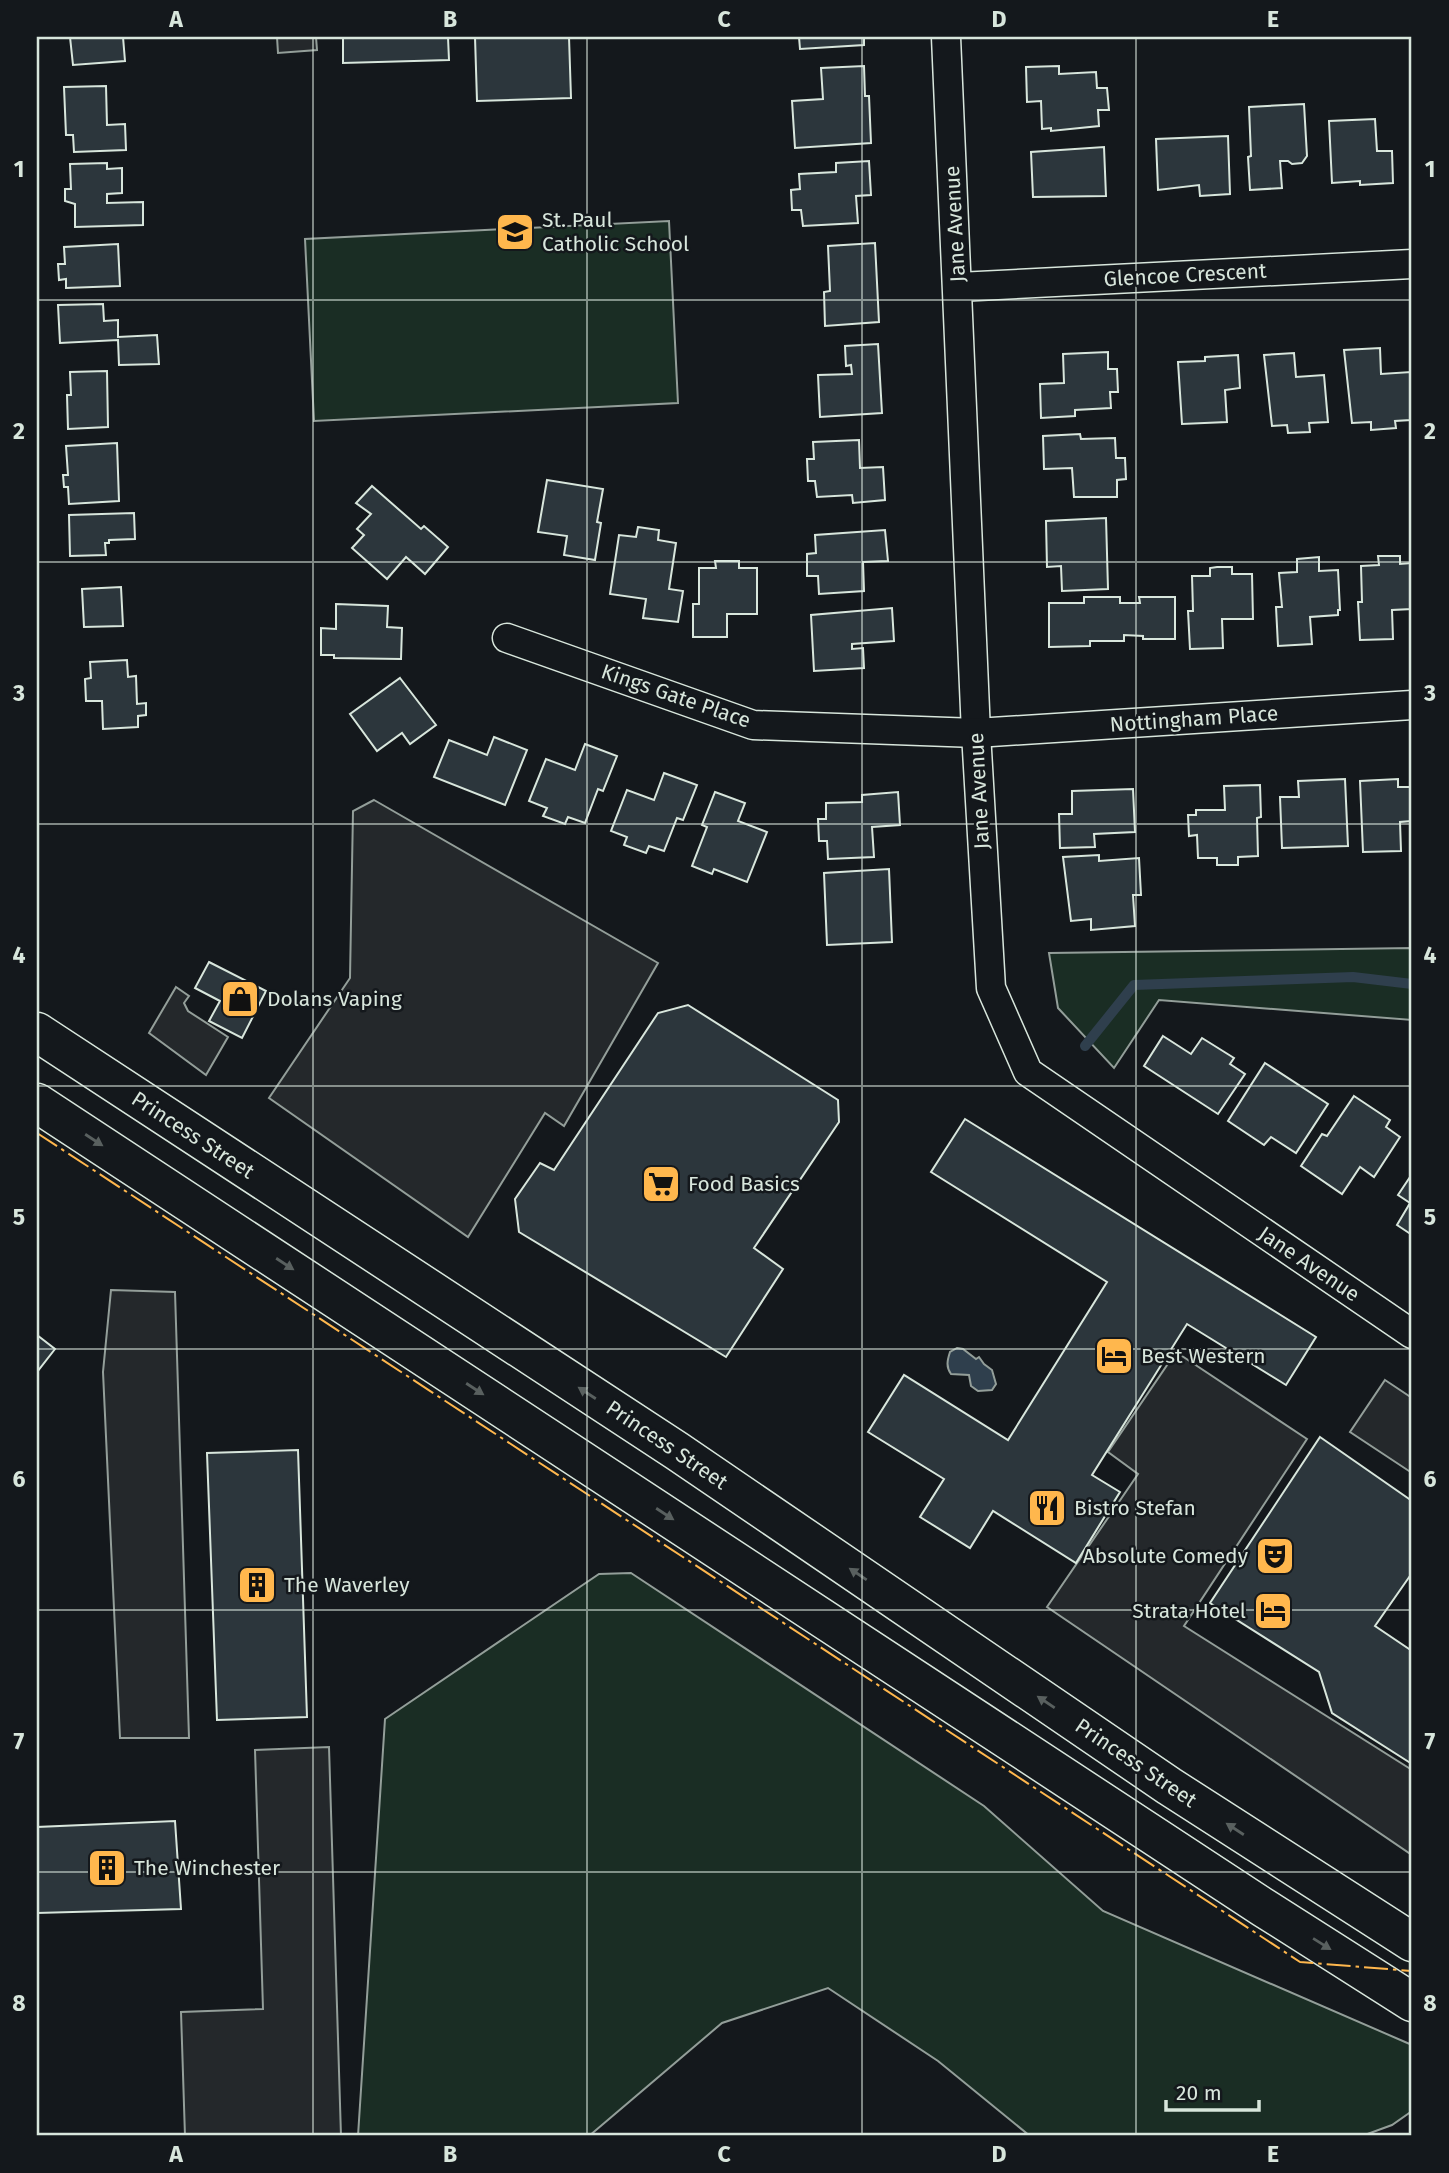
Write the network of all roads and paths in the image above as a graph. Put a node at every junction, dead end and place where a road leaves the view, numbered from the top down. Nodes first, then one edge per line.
1 (946, 37) edge
2 (1412, 264) edge
3 (958, 287) junction
4 (507, 638) dead end
5 (1412, 705) edge
6 (976, 733) junction
7 (37, 1032) edge
8 (37, 1103) edge
9 (1412, 1334) edge
10 (1292, 1866) junction
11 (1264, 1908) junction
12 (1412, 1942) edge
13 (1412, 2002) edge

1 - 3 street, Jane Avenue
2 - 3 street, Glencoe Crescent
3 - 6 street, Jane Avenue
4 - 6 street, Kings Gate Place
5 - 6 street, Nottingham Place
6 - 9 street, Jane Avenue
10 -> 7 main road, Princess Street
8 -> 11 main road
10 - 11 main road
10 - 12 main road, Princess Street
11 -> 13 main road

